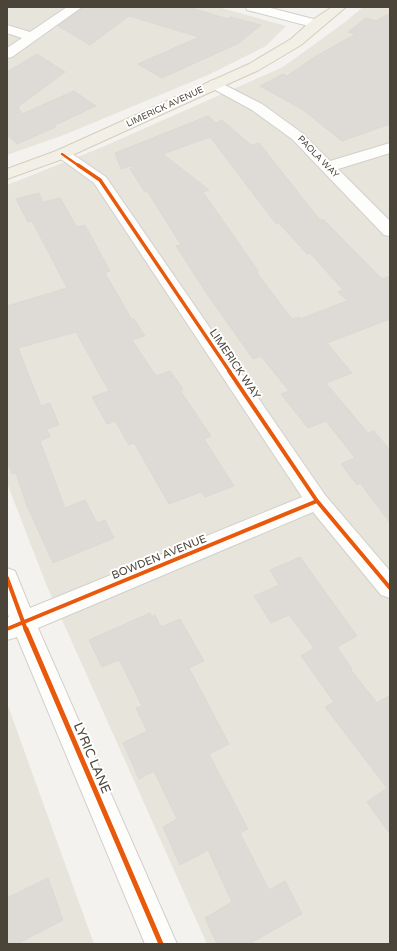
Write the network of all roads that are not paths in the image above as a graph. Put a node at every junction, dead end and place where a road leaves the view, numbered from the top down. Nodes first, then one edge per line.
1 (76, 7) edge
2 (252, 7) edge
3 (340, 7) edge
4 (316, 24) junction
5 (7, 29) edge
6 (33, 37) junction
7 (7, 54) edge
8 (215, 84) junction
9 (390, 148) edge
10 (62, 154) junction
11 (327, 168) junction
12 (7, 174) edge
13 (390, 231) edge
14 (317, 501) junction
15 (7, 578) edge
16 (390, 588) edge
17 (15, 625) edge
18 (161, 944) edge

1 - 6 street
2 - 4 street
3 - 4 main road, LIMERICK AVENUE
4 - 8 main road, LIMERICK AVENUE
5 - 6 street
6 - 7 street
8 - 10 main road, LIMERICK AVENUE
8 - 11 street, PAOLA WAY
9 - 11 street
10 - 12 main road, LIMERICK AVENUE
10 - 14 street, LIMERICK WAY
11 - 13 street, PAOLA WAY
14 - 16 street, LIMERICK WAY
14 - 17 street, BOWDEN AVENUE
15 - 17 street, LYRIC LANE
17 - 18 street, LYRIC LANE

